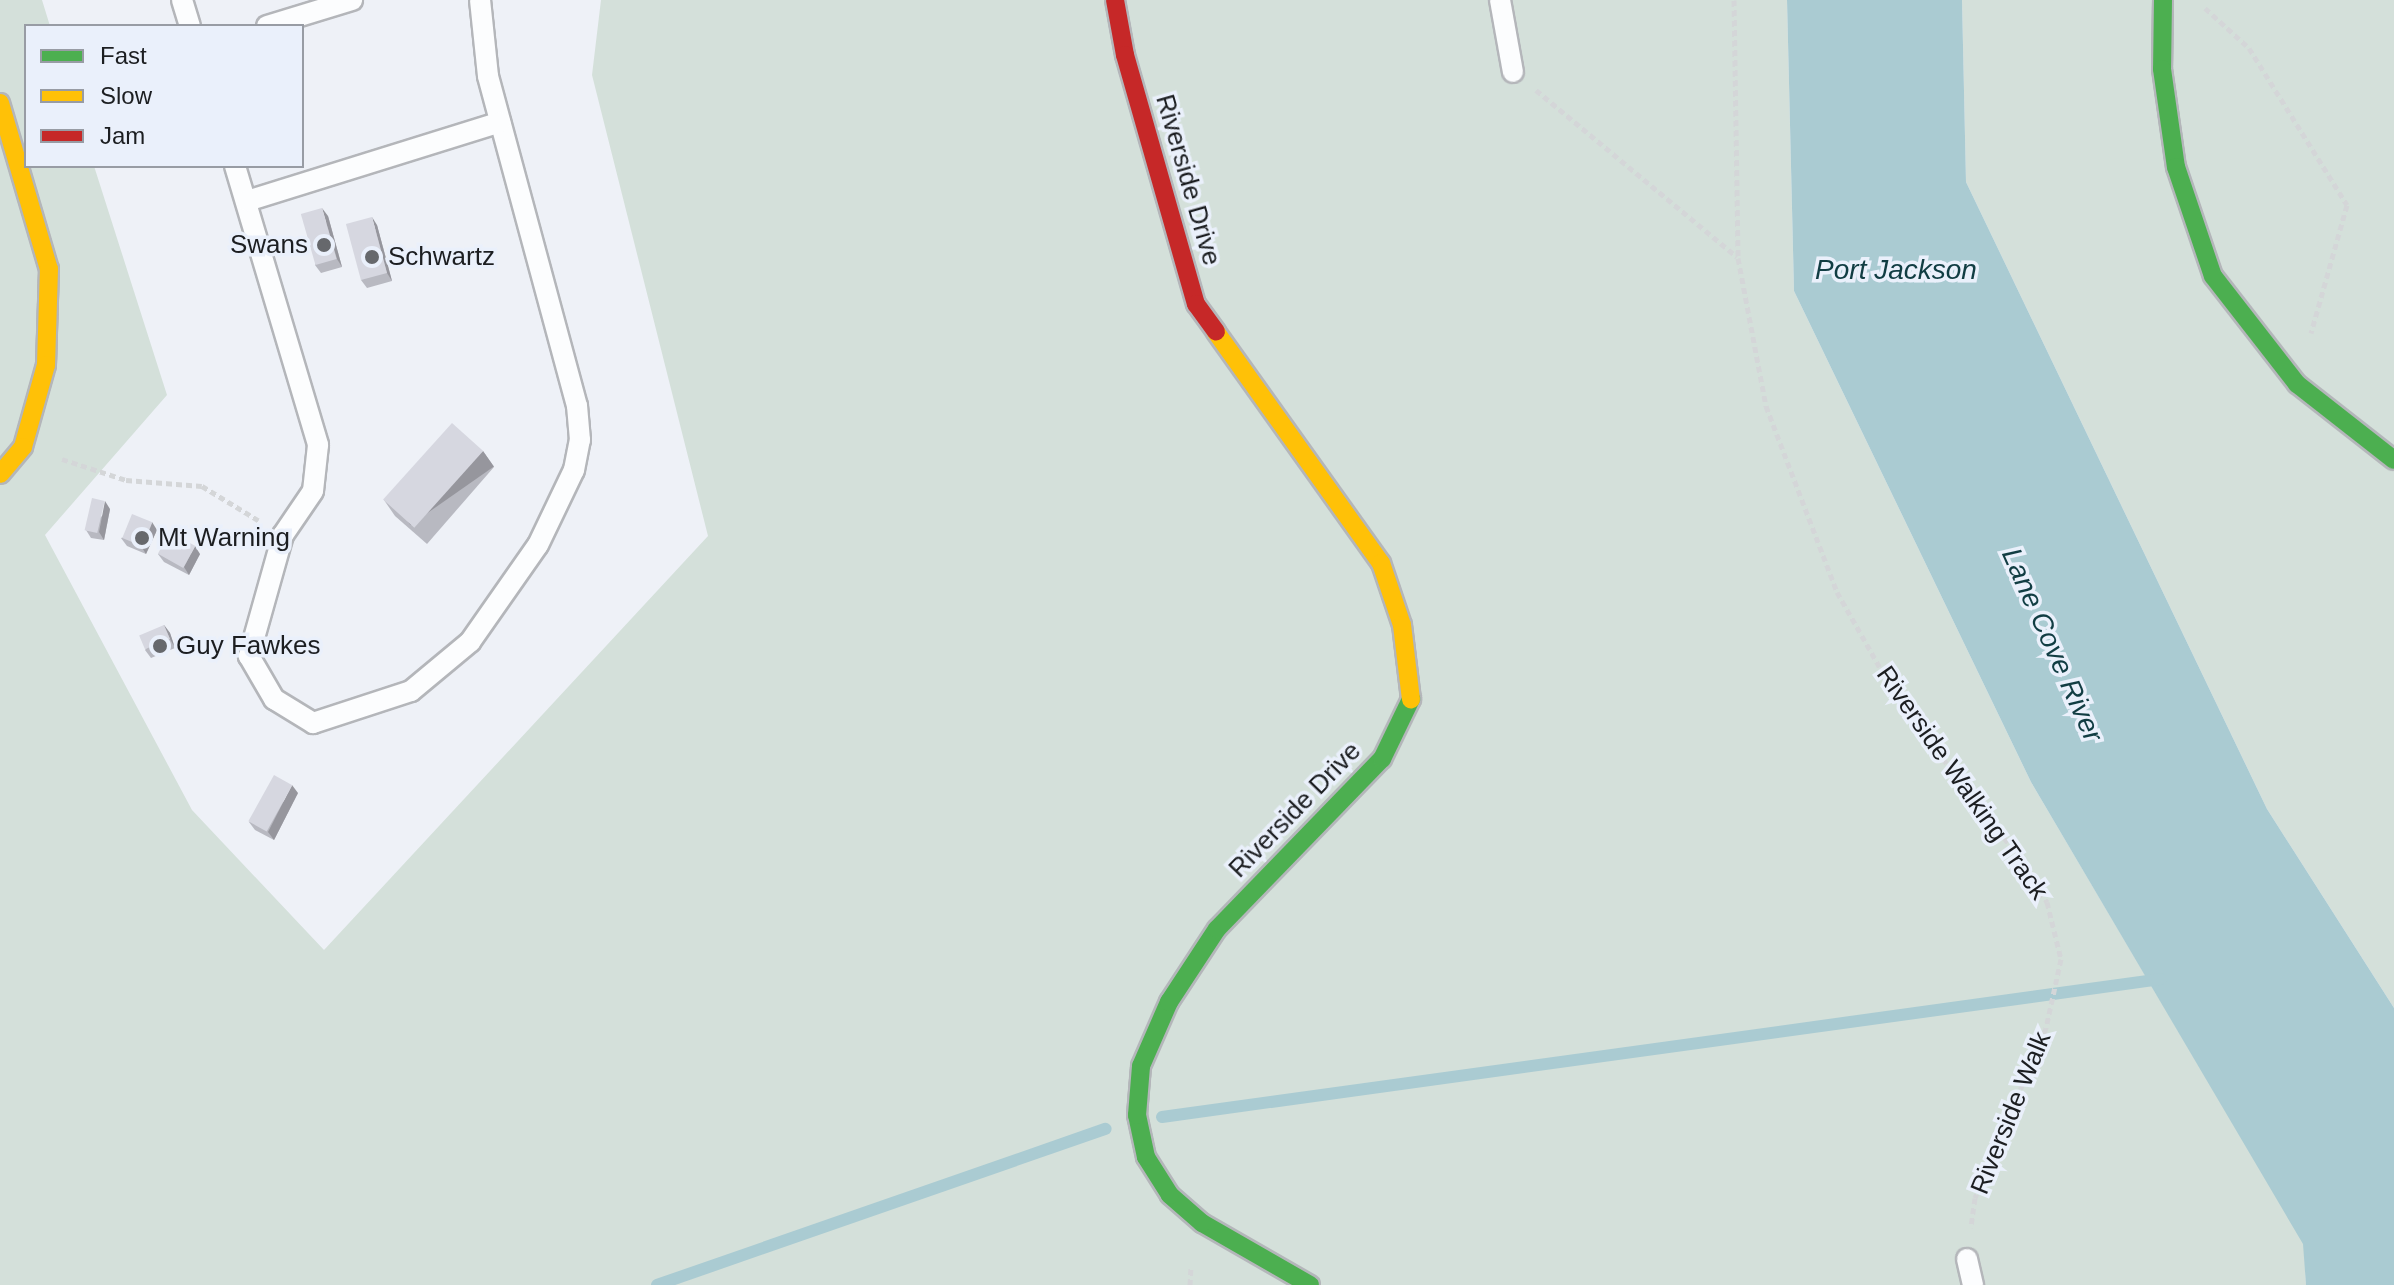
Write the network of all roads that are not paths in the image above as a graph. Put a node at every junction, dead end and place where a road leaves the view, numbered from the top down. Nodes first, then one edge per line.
1 (182, 0) edge
2 (352, 0) edge
3 (480, 0) edge
4 (1115, 0) edge
5 (1500, 0) edge
6 (2163, 0) edge
7 (189, 24) edge
8 (274, 24) edge
9 (1513, 72) road end
10 (0, 103) edge
11 (500, 122) junction
12 (236, 168) edge
13 (247, 201) junction
14 (2394, 460) edge
15 (0, 474) edge
16 (1967, 1259) road end
17 (1310, 1285) edge
18 (1973, 1285) edge

1 - 7 lane
2 - 8 lane
3 - 11 lane
4 - 17 street, Riverside Drive
5 - 9 lane
6 - 14 street
10 - 15 street
11 - 13 lane
11 - 13 lane
12 - 13 lane
16 - 18 lane

